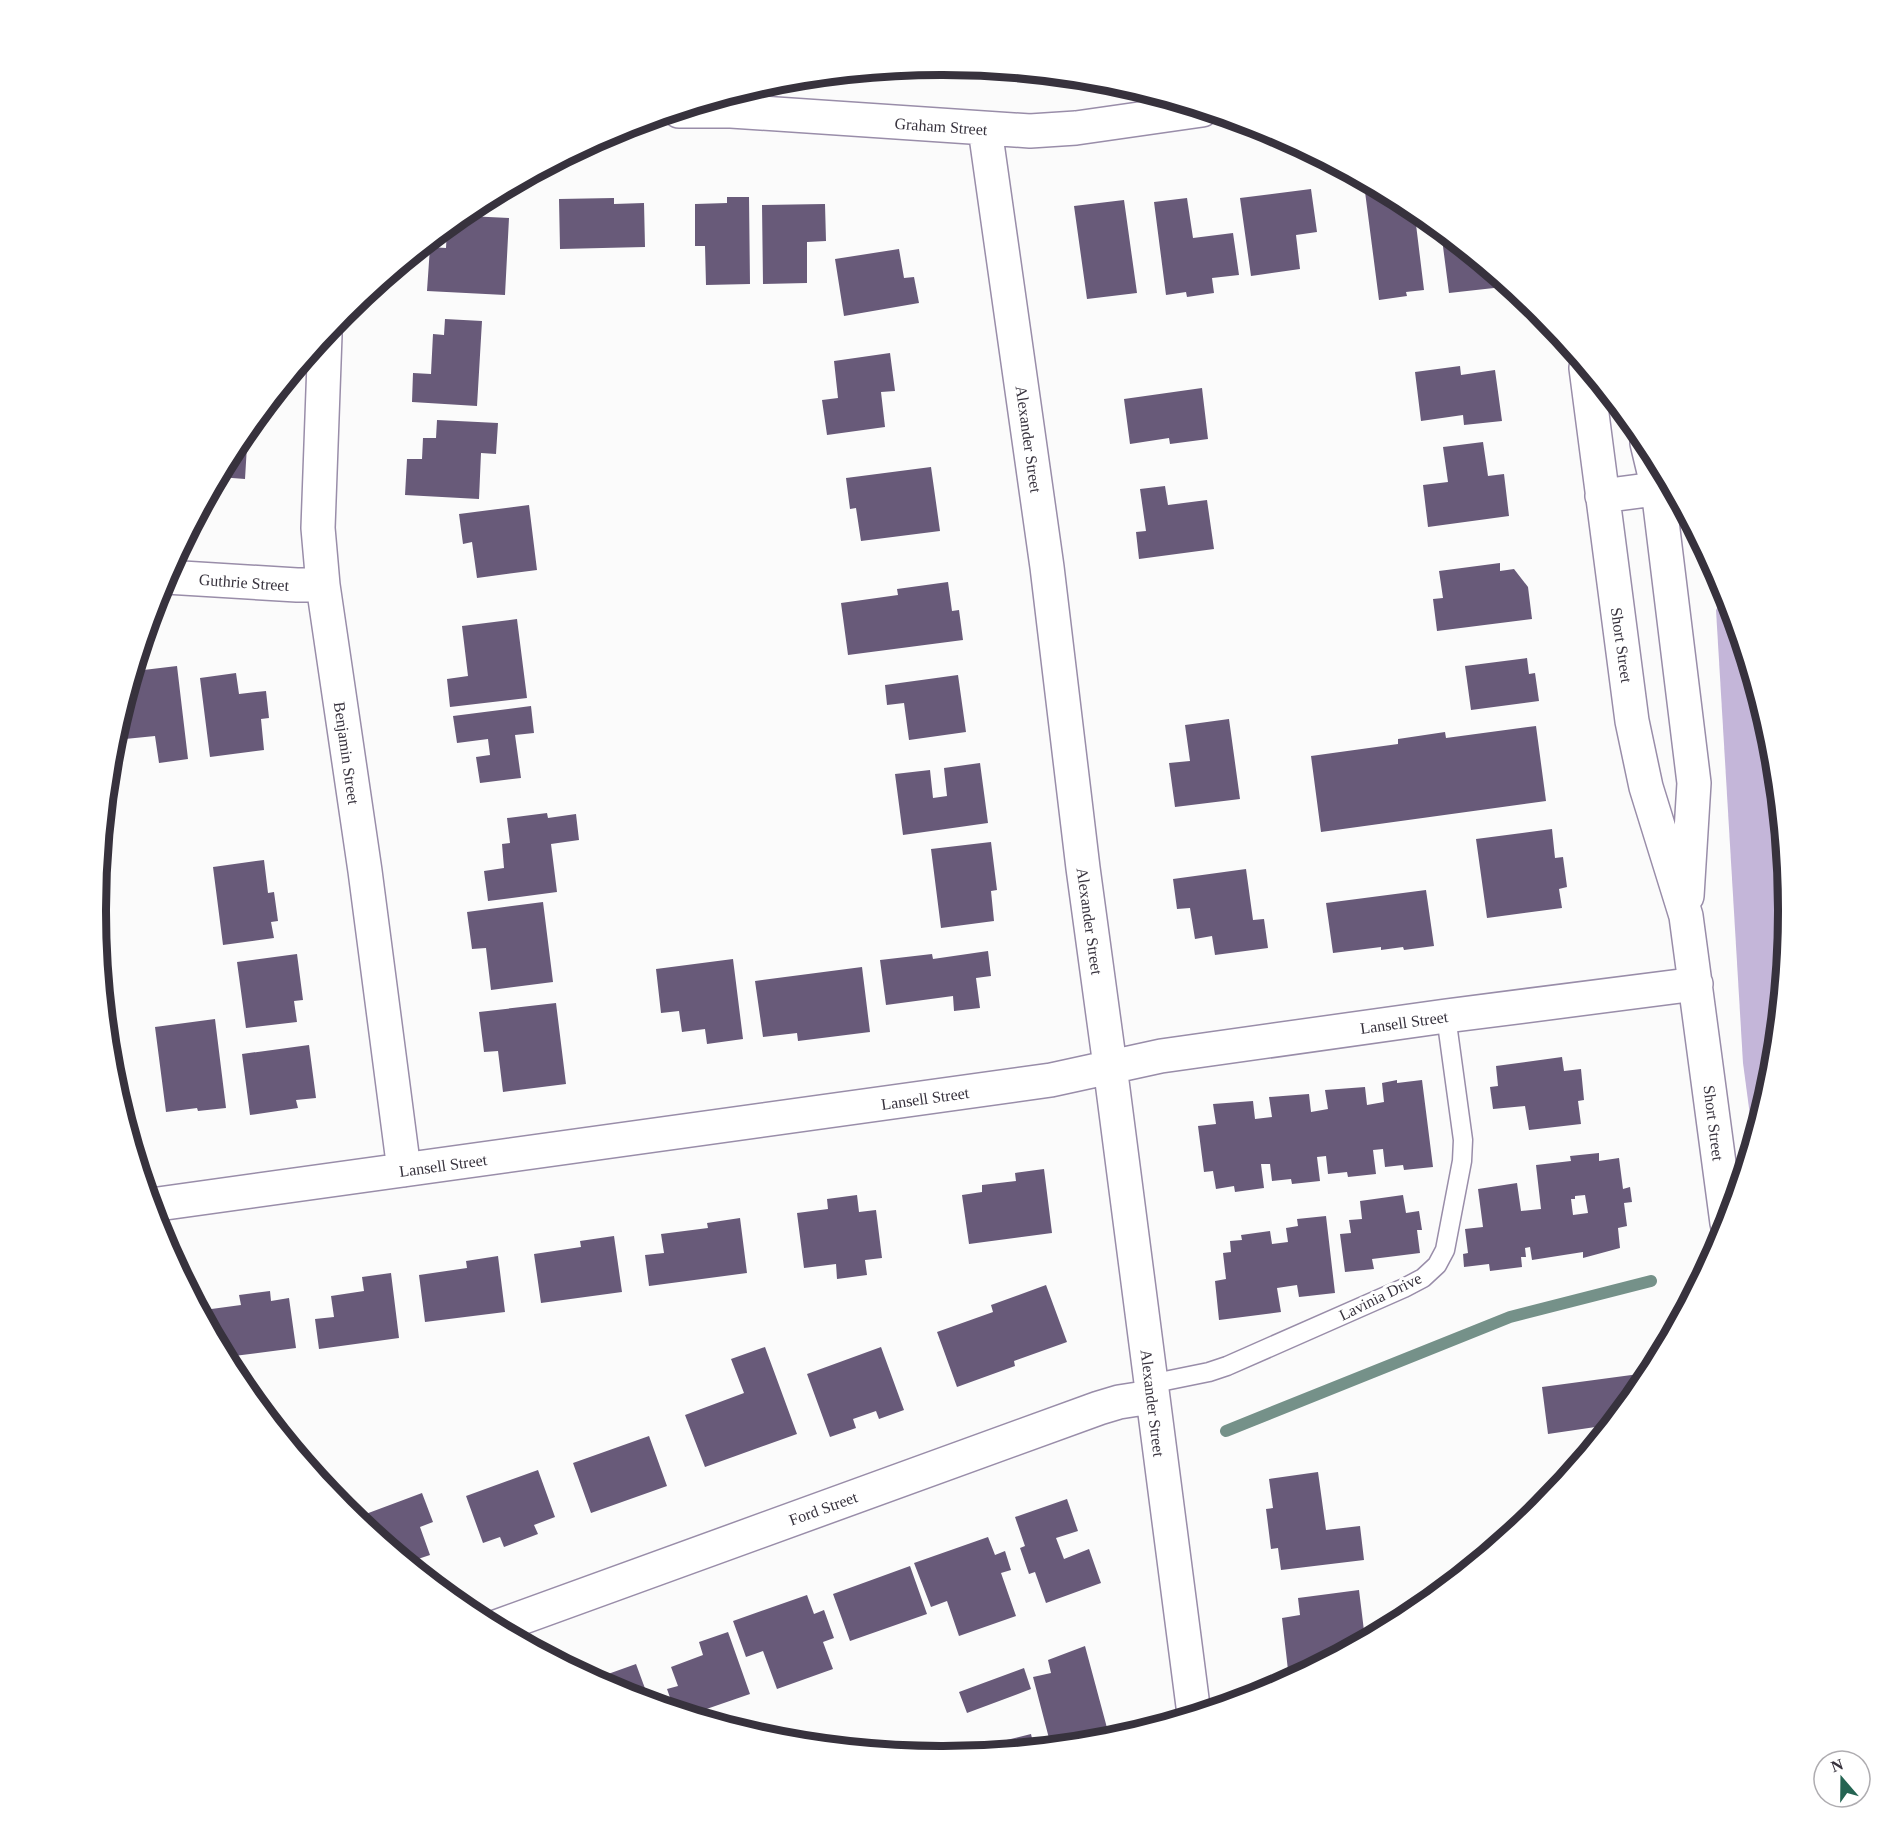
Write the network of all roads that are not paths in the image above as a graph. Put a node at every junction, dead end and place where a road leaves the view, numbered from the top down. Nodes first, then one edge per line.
1 (700, 111) edge
2 (1188, 112) edge
3 (985, 129) junction
4 (325, 349) edge
5 (1588, 381) edge
6 (1663, 488) edge
7 (1664, 490) edge
8 (1602, 496) junction
9 (176, 578) edge
10 (323, 585) junction
11 (1686, 916) junction
12 (1696, 984) junction
13 (1446, 1016) junction
14 (1110, 1066) junction
15 (404, 1170) junction
16 (1724, 1202) edge
17 (160, 1204) edge
18 (1151, 1390) junction
19 (507, 1623) edge
20 (1193, 1707) edge

1 - 3 street, Graham Street
2 - 3 street, Graham Street
3 - 14 street, Alexander Street
4 - 10 street, Benjamin Street
5 - 8 street, Short Street
6 - 8 street
7 - 11 street, Short Street
8 - 11 street, Short Street
9 - 10 street, Guthrie Street
10 - 15 street, Benjamin Street
11 - 12 street, Short Street
12 - 13 street, Lansell Street
12 - 16 street, Short Street
13 - 14 street, Lansell Street
13 - 18 lane, Lavinia Drive
14 - 15 street, Lansell Street
14 - 18 street, Alexander Street
15 - 17 street, Lansell Street
18 - 19 street, Ford Street
18 - 20 street, Alexander Street

